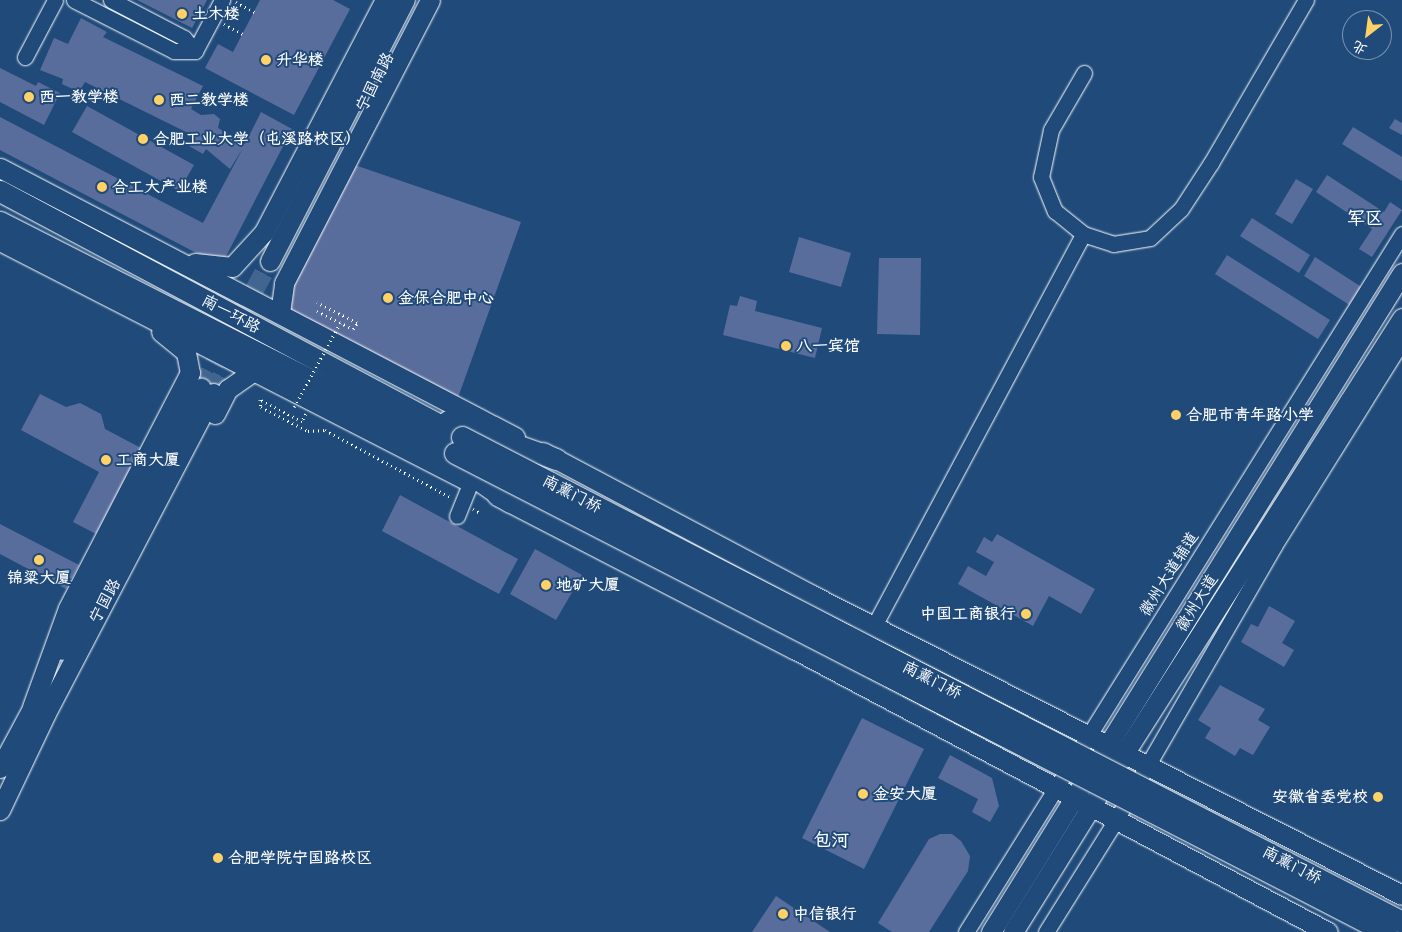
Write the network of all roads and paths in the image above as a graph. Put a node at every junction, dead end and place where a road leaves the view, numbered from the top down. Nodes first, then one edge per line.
1 (55, 0) edge
2 (74, 0) edge
3 (111, 0) edge
4 (222, 0) edge
5 (231, 0) edge
6 (385, 0) edge
7 (405, 0) edge
8 (417, 0) edge
9 (430, 0) edge
10 (1306, 0) edge
11 (254, 12) dead end
12 (213, 17) junction
13 (243, 34) dead end
14 (195, 51) junction
15 (25, 56) dead end
16 (1084, 73) dead end
17 (0, 168) edge
18 (0, 191) edge
19 (0, 222) edge
20 (1083, 234) junction
21 (1402, 234) edge
22 (0, 241) edge
23 (165, 252) junction
24 (73, 259) junction
25 (1402, 273) edge
26 (317, 303) dead end
27 (132, 308) junction
28 (317, 311) dead end
29 (280, 313) junction
30 (1402, 318) edge
31 (340, 323) junction
32 (1402, 341) edge
33 (254, 371) junction
34 (207, 391) tunnel mouth
35 (398, 403) junction
36 (403, 426) junction
37 (458, 445) junction
38 (556, 459) junction
39 (471, 482) junction
40 (441, 492) dead end
41 (510, 502) junction
42 (457, 516) dead end
43 (874, 626) junction
44 (39, 710) junction
45 (1089, 735) junction
46 (1116, 750) junction
47 (1147, 766) junction
48 (0, 768) edge
49 (1056, 788) junction
50 (1083, 802) junction
51 (0, 810) edge
52 (1116, 820) junction
53 (1402, 895) edge
54 (1402, 922) edge
55 (966, 932) edge
56 (991, 932) edge
57 (1013, 932) edge
58 (1046, 932) edge
59 (1328, 932) edge
60 (1386, 932) edge

1 - 15 street
2 - 14 street
3 - 14 street
4 - 12 street
5 - 11 path
6 - 23 main road
7 - 8 main road, 宁国南路
9 - 29 main road
10 - 20 street
12 - 13 path
12 - 14 street
16 - 20 street
17 - 23 main road
18 - 35 highway, 南一环路
19 - 24 highway, 南一环路
20 - 43 street
21 - 45 street, 徽州大道辅道
22 - 27 main road
23 - 29 main road
24 - 27 main road
24 - 36 highway, 南一环路
25 - 46 main road, 徽州大道
26 - 31 path
27 - 33 main road
27 - 44 main road
28 - 31 path
29 - 38 main road
30 - 46 main road, 徽州大道
31 - 40 path, bridge
32 - 47 street
33 - 39 main road
33 - 44 main road
34 - 44 main road, 宁国路
35 - 37 highway, 南一环路
35 - 38 highway
36 - 37 highway, 南一环路
36 - 41 highway
37 - 54 highway, 南薰门桥, bridge
37 - 60 highway, 南薰门桥, bridge
38 - 43 main road
39 - 41 main road
39 - 42 street
41 - 49 main road
43 - 45 main road
44 - 48 main road, 宁国路
44 - 51 main road, 宁国路
45 - 46 main road
45 - 49 street, 徽州大道辅道
46 - 47 main road
46 - 50 main road, 徽州大道
47 - 52 street
47 - 53 main road
49 - 50 main road
49 - 55 street, 徽州大道辅道
50 - 52 main road
50 - 56 main road, 徽州大道
50 - 57 main road, 徽州大道
52 - 58 street
52 - 59 main road

